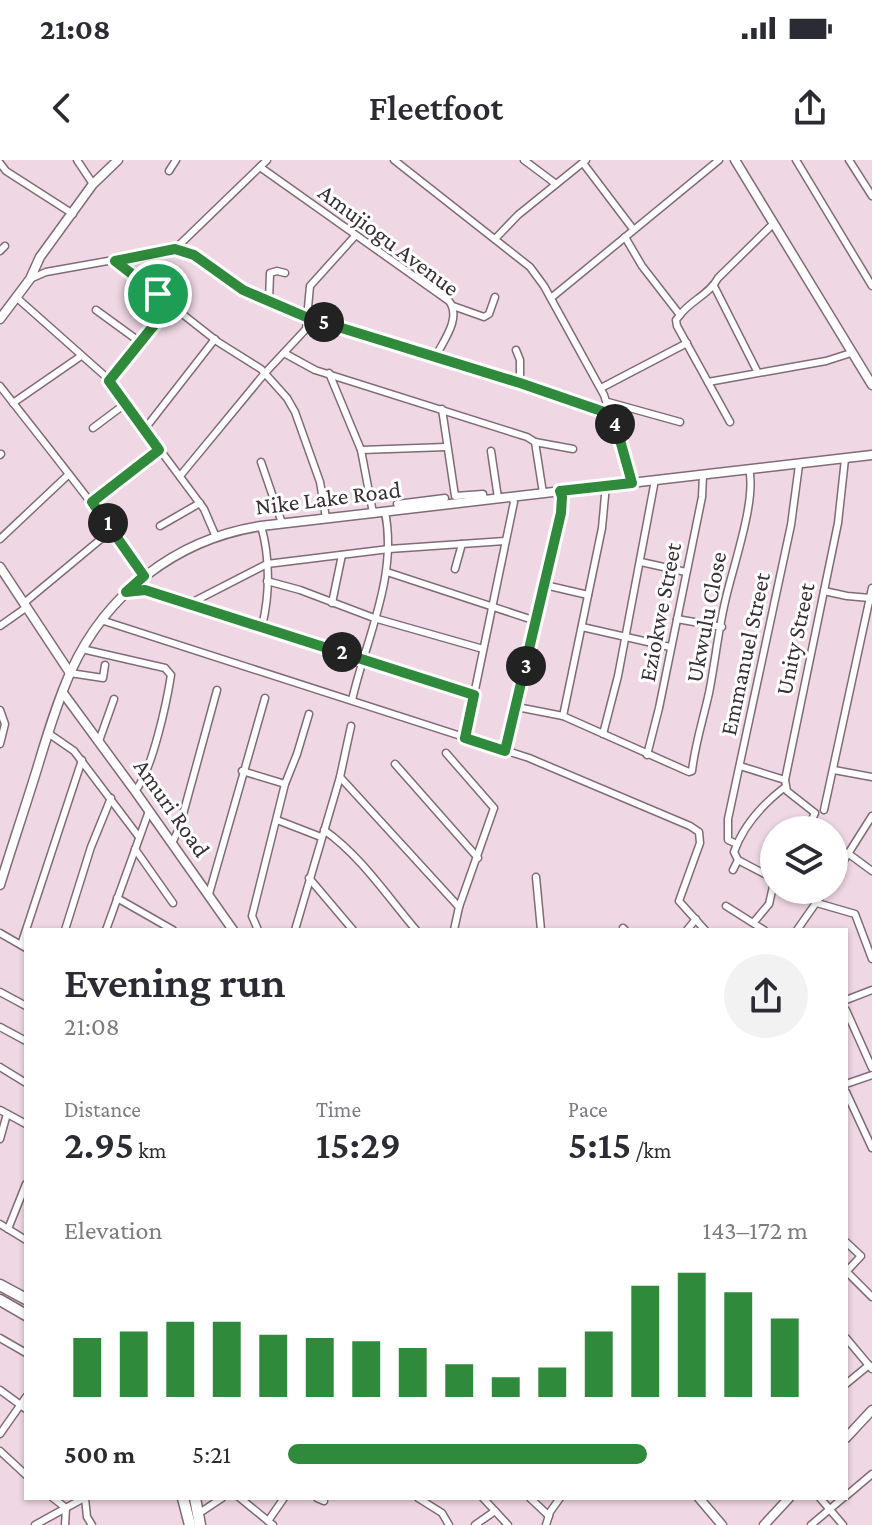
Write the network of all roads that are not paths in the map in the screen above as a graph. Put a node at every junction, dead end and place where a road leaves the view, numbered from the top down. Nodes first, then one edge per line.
1 (77, 160) edge
2 (118, 160) edge
3 (176, 160) edge
4 (267, 160) edge
5 (394, 160) edge
6 (524, 160) edge
7 (719, 160) edge
8 (735, 160) edge
9 (796, 160) edge
10 (849, 160) edge
11 (584, 162) edge
12 (0, 163) edge
13 (260, 167) junction
14 (169, 171) dead end
15 (3, 173) edge
16 (93, 184) junction
17 (556, 184) junction
18 (872, 196) edge
19 (73, 214) junction
20 (774, 223) junction
21 (633, 229) junction
22 (355, 236) junction
23 (625, 237) junction
24 (495, 239) junction
25 (175, 249) junction
26 (115, 261) junction
27 (285, 273) dead end
28 (30, 279) junction
29 (714, 286) junction
30 (872, 286) edge
31 (16, 297) junction
32 (495, 297) dead end
33 (551, 298) junction
34 (269, 302) junction
35 (171, 304) junction
36 (453, 306) junction
37 (96, 310) dead end
38 (1, 315) edge
39 (680, 315) junction
40 (306, 317) junction
41 (215, 339) junction
42 (140, 342) junction
43 (687, 343) junction
44 (516, 350) dead end
45 (284, 353) junction
46 (851, 353) junction
47 (81, 356) junction
48 (435, 358) junction
49 (868, 369) edge
50 (757, 371) junction
51 (328, 372) junction
52 (265, 373) junction
53 (109, 381) junction
54 (708, 382) junction
55 (520, 383) junction
56 (872, 385) edge
57 (0, 386) edge
58 (601, 388) junction
59 (608, 402) junction
60 (13, 403) junction
61 (125, 404) junction
62 (442, 409) junction
63 (613, 415) junction
64 (680, 422) dead end
65 (730, 422) dead end
66 (93, 428) dead end
67 (144, 430) junction
68 (535, 442) junction
69 (446, 447) junction
70 (573, 449) dead end
71 (159, 450) junction
72 (361, 450) junction
73 (491, 451) dead end
74 (872, 455) edge
75 (845, 459) junction
76 (261, 462) dead end
77 (799, 465) junction
78 (749, 469) junction
79 (68, 475) junction
80 (703, 475) junction
81 (180, 476) junction
82 (655, 480) junction
83 (632, 483) junction
84 (606, 485) junction
85 (560, 491) junction
86 (543, 493) junction
87 (455, 496) junction
88 (511, 497) junction
89 (498, 498) junction
90 (484, 500) junction
91 (444, 501) junction
92 (92, 502) junction
93 (200, 503) junction
94 (397, 504) dead end
95 (385, 512) junction
96 (373, 513) junction
97 (326, 518) junction
98 (282, 523) junction
99 (160, 526) dead end
100 (261, 526) junction
101 (113, 529) junction
102 (216, 537) junction
103 (0, 539) edge
104 (505, 541) junction
105 (462, 544) junction
106 (389, 549) junction
107 (342, 555) junction
108 (641, 562) junction
109 (267, 564) junction
110 (0, 567) edge
111 (455, 569) dead end
112 (387, 572) junction
113 (686, 572) junction
114 (144, 576) junction
115 (267, 581) junction
116 (545, 585) junction
117 (872, 589) edge
118 (824, 591) junction
119 (126, 592) junction
120 (588, 595) junction
121 (870, 598) junction
122 (332, 603) junction
123 (189, 604) junction
124 (25, 605) junction
125 (492, 606) junction
126 (374, 618) junction
127 (677, 619) junction
128 (101, 620) junction
129 (536, 621) junction
130 (0, 626) edge
131 (262, 626) junction
132 (582, 627) junction
133 (722, 627) junction
134 (868, 632) edge
135 (626, 637) junction
136 (670, 647) junction
137 (82, 649) junction
138 (483, 649) junction
139 (363, 659) junction
140 (105, 665) dead end
141 (69, 676) junction
142 (217, 690) dead end
143 (474, 695) junction
144 (265, 698) dead end
145 (114, 699) dead end
146 (352, 700) junction
147 (68, 702) junction
148 (517, 707) junction
149 (0, 710) edge
150 (309, 714) dead end
151 (563, 716) junction
152 (351, 726) dead end
153 (48, 733) junction
154 (603, 734) junction
155 (465, 738) junction
156 (99, 741) junction
157 (0, 744) edge
158 (505, 751) junction
159 (446, 753) dead end
160 (647, 755) junction
161 (82, 760) junction
162 (395, 764) dead end
163 (740, 766) junction
164 (834, 770) junction
165 (242, 771) junction
166 (340, 777) junction
167 (872, 777) edge
168 (285, 784) junction
169 (785, 784) junction
170 (135, 791) junction
171 (111, 798) junction
172 (824, 810) dead end
173 (149, 811) junction
174 (814, 816) edge
175 (277, 820) junction
176 (871, 821) edge
177 (322, 833) junction
178 (139, 837) junction
179 (172, 843) junction
180 (737, 844) junction
181 (135, 849) junction
182 (849, 854) joint
183 (478, 858) junction
184 (738, 860) junction
185 (733, 870) dead end
186 (872, 871) edge
187 (760, 872) edge
188 (536, 877) dead end
189 (309, 878) junction
190 (0, 885) edge
191 (209, 894) junction
192 (117, 898) junction
193 (173, 903) dead end
194 (769, 904) edge
195 (816, 904) edge
196 (820, 904) edge
197 (726, 906) dead end
198 (459, 907) junction
199 (696, 919) junction
200 (754, 922) junction
201 (29, 928) edge
202 (66, 928) edge
203 (107, 928) edge
204 (170, 928) edge
205 (230, 928) edge
206 (257, 928) edge
207 (296, 928) edge
208 (351, 928) edge
209 (414, 928) edge
210 (454, 928) edge
211 (541, 928) edge
212 (689, 928) edge
213 (703, 928) edge
214 (762, 928) edge
215 (798, 928) edge
216 (0, 933) edge
217 (23, 947) edge
218 (872, 959) edge
219 (872, 990) edge
220 (0, 992) edge
221 (848, 999) edge
222 (24, 1005) edge
223 (848, 1015) edge
224 (0, 1027) edge
225 (857, 1035) junction
226 (848, 1038) edge
227 (24, 1040) edge
228 (0, 1067) edge
229 (872, 1068) edge
230 (872, 1075) edge
231 (24, 1082) edge
232 (848, 1083) edge
233 (848, 1096) edge
234 (4, 1112) edge
235 (24, 1123) edge
236 (0, 1139) edge
237 (872, 1148) edge
238 (24, 1191) edge
239 (0, 1224) edge
240 (8, 1229) junction
241 (24, 1239) edge
242 (848, 1244) edge
243 (848, 1270) edge
244 (848, 1274) edge
245 (0, 1285) edge
246 (872, 1297) edge
247 (24, 1298) edge
248 (0, 1300) edge
249 (24, 1314) edge
250 (0, 1338) edge
251 (848, 1340) edge
252 (24, 1352) edge
253 (870, 1367) edge
254 (848, 1383) edge
255 (0, 1390) edge
256 (24, 1407) edge
257 (872, 1412) edge
258 (0, 1434) edge
259 (848, 1438) edge
260 (0, 1451) edge
261 (24, 1473) edge
262 (872, 1474) edge
263 (848, 1494) edge
264 (56, 1500) edge
265 (81, 1500) edge
266 (85, 1500) edge
267 (184, 1500) edge
268 (195, 1500) edge
269 (220, 1500) edge
270 (242, 1500) edge
271 (283, 1500) edge
272 (421, 1500) edge
273 (485, 1500) edge
274 (532, 1500) edge
275 (559, 1500) edge
276 (705, 1500) edge
277 (789, 1500) edge
278 (822, 1500) edge
279 (841, 1500) edge
280 (66, 1508) junction
281 (830, 1509) junction
282 (495, 1511) junction
283 (549, 1516) junction
284 (199, 1520) edge
285 (270, 1523) edge
286 (35, 1525) edge
287 (65, 1525) edge
288 (92, 1525) edge
289 (190, 1525) edge
290 (449, 1525) edge
291 (475, 1525) edge
292 (508, 1525) edge
293 (546, 1525) edge
294 (722, 1525) edge
295 (766, 1525) edge
296 (811, 1525) edge
297 (843, 1525) edge

1 - 16 street
2 - 16 main road
3 - 14 street
4 - 13 street
5 - 24 street
6 - 17 street
7 - 21 street
8 - 20 main road
9 - 30 street
10 - 18 street
11 - 17 street
11 - 21 street
12 - 15 street
13 - 22 street, Amujiogu Avenue
13 - 25 street
15 - 19 street
16 - 19 main road
17 - 24 street
19 - 28 main road
20 - 29 street
20 - 46 main road
21 - 23 street
22 - 36 street, Amujiogu Avenue
22 - 40 street
23 - 33 street
23 - 39 street
24 - 33 street
25 - 26 street
25 - 34 street
26 - 28 street
26 - 35 street
27 - 34 street
28 - 31 main road
29 - 39 street
29 - 50 street
31 - 38 main road
31 - 47 street
32 - 36 street
33 - 58 street
34 - 40 street
35 - 41 street
35 - 42 street
36 - 48 street, Amujiogu Avenue
37 - 42 street
39 - 43 street
40 - 45 street
40 - 48 street
41 - 52 street
41 - 67 street
42 - 53 street
43 - 54 street
43 - 58 street
44 - 55 street
45 - 51 street
45 - 52 street
46 - 49 main road
46 - 50 street
47 - 53 street
47 - 60 street
48 - 55 street
49 - 56 main road
50 - 54 street
51 - 62 street
51 - 72 street
52 - 81 street
52 - 97 street
53 - 61 street
54 - 65 street
55 - 63 street
57 - 60 street
58 - 59 street
59 - 63 street
59 - 64 street
60 - 79 street
61 - 66 street
61 - 67 street
62 - 68 street
62 - 69 street
63 - 83 street
67 - 71 street
68 - 70 street
68 - 86 street
69 - 72 street
69 - 87 street
71 - 81 street
71 - 92 street
72 - 96 street
73 - 89 street
74 - 75 main road, Nike Lake Road
75 - 77 main road, Nike Lake Road
75 - 118 street, Unity Street
76 - 98 street
77 - 78 main road, Nike Lake Road
77 - 163 street, Emmanuel Street
78 - 80 main road, Nike Lake Road
78 - 133 street, Ukwulu Close
79 - 92 street
79 - 103 street
80 - 82 main road, Nike Lake Road
80 - 113 street, Eziokwe Street
81 - 93 street
82 - 83 main road, Nike Lake Road
82 - 108 street
83 - 84 main road, Nike Lake Road
84 - 85 main road, Nike Lake Road
84 - 120 street
85 - 86 main road, Nike Lake Road
85 - 116 street
86 - 88 main road, Nike Lake Road
87 - 90 street
87 - 91 street
88 - 89 main road, Nike Lake Road
88 - 104 street
89 - 90 main road, Nike Lake Road
90 - 91 main road, Nike Lake Road
91 - 94 street
91 - 95 main road, Nike Lake Road
92 - 101 street
93 - 99 street
93 - 102 street
95 - 96 main road, Nike Lake Road
95 - 106 street
96 - 97 main road, Nike Lake Road
97 - 98 main road, Nike Lake Road
98 - 100 main road, Nike Lake Road
100 - 102 main road, Nike Lake Road
100 - 109 street
101 - 114 street
101 - 124 street
102 - 114 main road, Nike Lake Road
104 - 105 street
104 - 125 street
105 - 106 street
105 - 111 street
106 - 107 street
106 - 112 street
107 - 109 street
107 - 122 street
108 - 113 street
108 - 135 street
109 - 115 street
109 - 123 street
110 - 124 main road
112 - 125 street
112 - 126 street
113 - 127 street, Eziokwe Street
114 - 119 main road, Nike Lake Road
115 - 122 street
115 - 131 street
116 - 120 street
116 - 129 street
117 - 121 street
118 - 121 street
118 - 169 street, Unity Street
119 - 123 street
119 - 128 main road, Nike Lake Road
120 - 132 street
121 - 134 street
122 - 126 street
123 - 131 street
124 - 130 street
124 - 141 main road
125 - 129 street
125 - 138 street
126 - 138 street
126 - 139 street
127 - 133 street
127 - 136 street, Eziokwe Street
128 - 137 main road, Nike Lake Road
128 - 146 street
129 - 148 street
131 - 139 street
132 - 135 street
132 - 151 street
133 - 160 street, Ukwulu Close
134 - 164 street
135 - 136 street
135 - 154 street
136 - 160 street, Eziokwe Street
137 - 141 main road, Nike Lake Road
137 - 170 street
138 - 143 street
139 - 143 street
139 - 146 street
140 - 141 street
141 - 147 main road, Nike Lake Road
142 - 179 street
143 - 155 street
144 - 165 street
145 - 156 street
146 - 155 street
147 - 153 main road, Nike Lake Road
147 - 156 main road, Amuri Road
148 - 151 street
148 - 158 street
149 - 157 street
150 - 168 street
151 - 154 street
152 - 166 street
153 - 161 street
153 - 190 main road, Nike Lake Road
154 - 160 street
155 - 158 street
156 - 170 main road, Amuri Road
158 - 199 street
159 - 183 street
161 - 171 street
161 - 201 street
162 - 183 street
163 - 169 street
163 - 180 street, Emmanuel Street
164 - 167 street
164 - 172 street
165 - 168 street
165 - 191 street
166 - 177 street
166 - 198 street
168 - 175 street
169 - 174 street
169 - 180 street
170 - 173 main road, Amuri Road
171 - 178 street
171 - 202 street
173 - 178 street
173 - 179 main road, Amuri Road
175 - 177 street
175 - 206 street
176 - 182 street
177 - 189 street
177 - 209 street
178 - 181 street
179 - 191 main road, Amuri Road
180 - 184 street
181 - 192 street
181 - 193 street
182 - 186 street
183 - 198 street
184 - 185 street
184 - 187 street
188 - 211 street
189 - 207 street
189 - 208 street
191 - 205 main road, Amuri Road
192 - 203 street
192 - 204 street
194 - 200 street
195 - 215 street
196 - 218 street
197 - 200 street
198 - 210 street
199 - 212 street
199 - 213 street
200 - 214 street
216 - 217 street
219 - 221 street
220 - 222 street
223 - 225 street
224 - 227 street
225 - 226 street
225 - 229 street
228 - 231 street
230 - 232 street
233 - 237 street
234 - 235 street
234 - 236 street
238 - 240 street
239 - 240 street
240 - 241 street
242 - 243 street
244 - 246 street
245 - 247 highway
248 - 249 highway
250 - 252 street
251 - 253 street
253 - 254 street
255 - 256 street
256 - 258 street
257 - 259 main road
260 - 261 street
262 - 263 street
264 - 280 street
265 - 280 street
266 - 288 street
267 - 289 highway
268 - 284 highway
269 - 284 street
270 - 285 street
271 - 285 street
272 - 290 street
273 - 282 street
274 - 283 street
275 - 283 street
276 - 294 main road
277 - 295 main road
278 - 281 street
279 - 281 street
280 - 286 street
280 - 287 street
281 - 296 street
281 - 297 street
282 - 291 street
282 - 292 street
283 - 293 street

